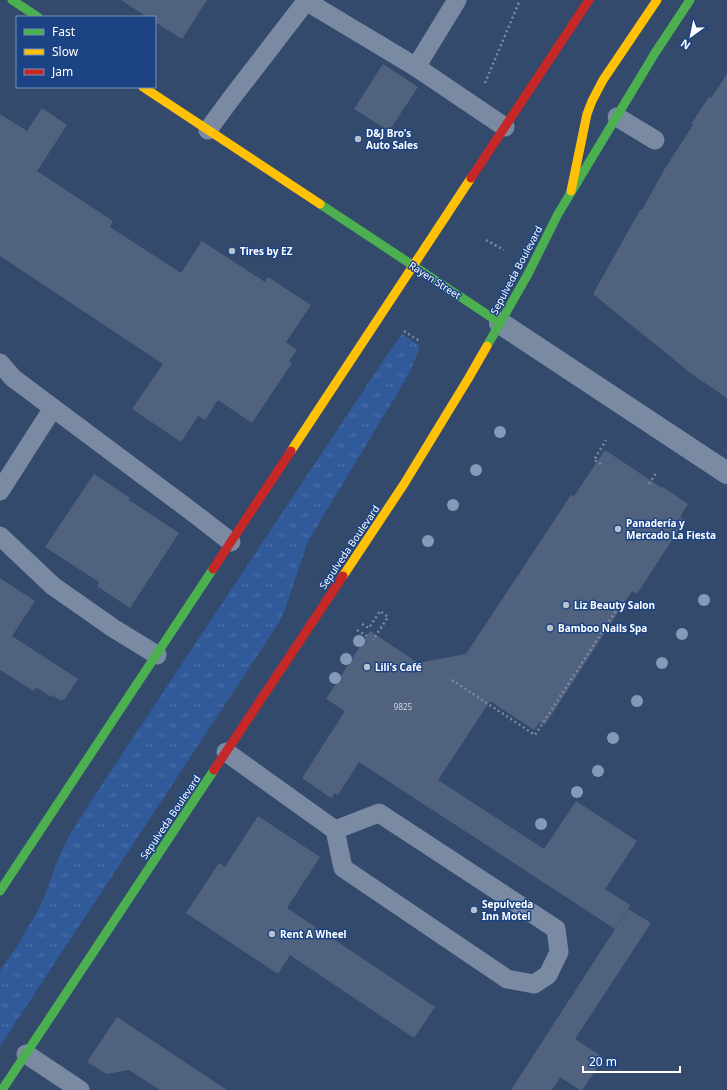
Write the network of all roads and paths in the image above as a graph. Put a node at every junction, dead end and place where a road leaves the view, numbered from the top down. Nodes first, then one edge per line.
1 (12, 0) edge
2 (457, 0) edge
3 (520, 0) edge
4 (589, 0) edge
5 (657, 0) edge
6 (690, 0) edge
7 (306, 1) edge
8 (36, 16) edge
9 (416, 67) junction
10 (485, 84) dead end
11 (145, 88) edge
12 (616, 117) junction
13 (505, 126) junction
14 (208, 130) junction
15 (655, 140) dead end
16 (571, 192) junction
17 (486, 240) dead end
18 (504, 250) dead end
19 (414, 266) junction
20 (500, 323) junction
21 (404, 331) dead end
22 (421, 342) dead end
23 (0, 363) edge
24 (53, 408) junction
25 (606, 440) dead end
26 (601, 464) dead end
27 (656, 473) dead end
28 (727, 473) edge
29 (649, 484) dead end
30 (0, 491) edge
31 (0, 536) edge
32 (231, 542) junction
33 (623, 600) dead end
34 (362, 624) dead end
35 (358, 630) dead end
36 (367, 636) dead end
37 (372, 640) dead end
38 (157, 654) junction
39 (452, 680) dead end
40 (226, 752) junction
41 (335, 830) junction
42 (0, 891) edge
43 (26, 1054) junction
44 (2, 1090) edge
45 (80, 1090) edge

1 - 8 main road
2 - 9 lane
3 - 10 path
4 - 13 main road
5 - 16 main road
6 - 12 main road, Sepulveda Boulevard
7 - 9 lane
7 - 14 lane
9 - 13 lane
11 - 14 main road, Rayen Street
12 - 15 lane
12 - 16 main road, Sepulveda Boulevard
13 - 19 main road
14 - 19 main road, Rayen Street
16 - 20 main road, Sepulveda Boulevard
17 - 18 path
19 - 20 main road, Rayen Street
19 - 32 main road
20 - 28 street, Rayen Street
20 - 40 main road, Sepulveda Boulevard
21 - 22 path
23 - 24 lane
24 - 30 lane
24 - 32 lane
25 - 26 path
27 - 29 path
31 - 38 lane
32 - 38 main road
33 - 39 path
34 - 37 path
35 - 36 path
38 - 42 main road
40 - 41 lane
40 - 43 main road, Sepulveda Boulevard
41 - 41 lane
43 - 44 main road, Sepulveda Boulevard
43 - 45 lane

